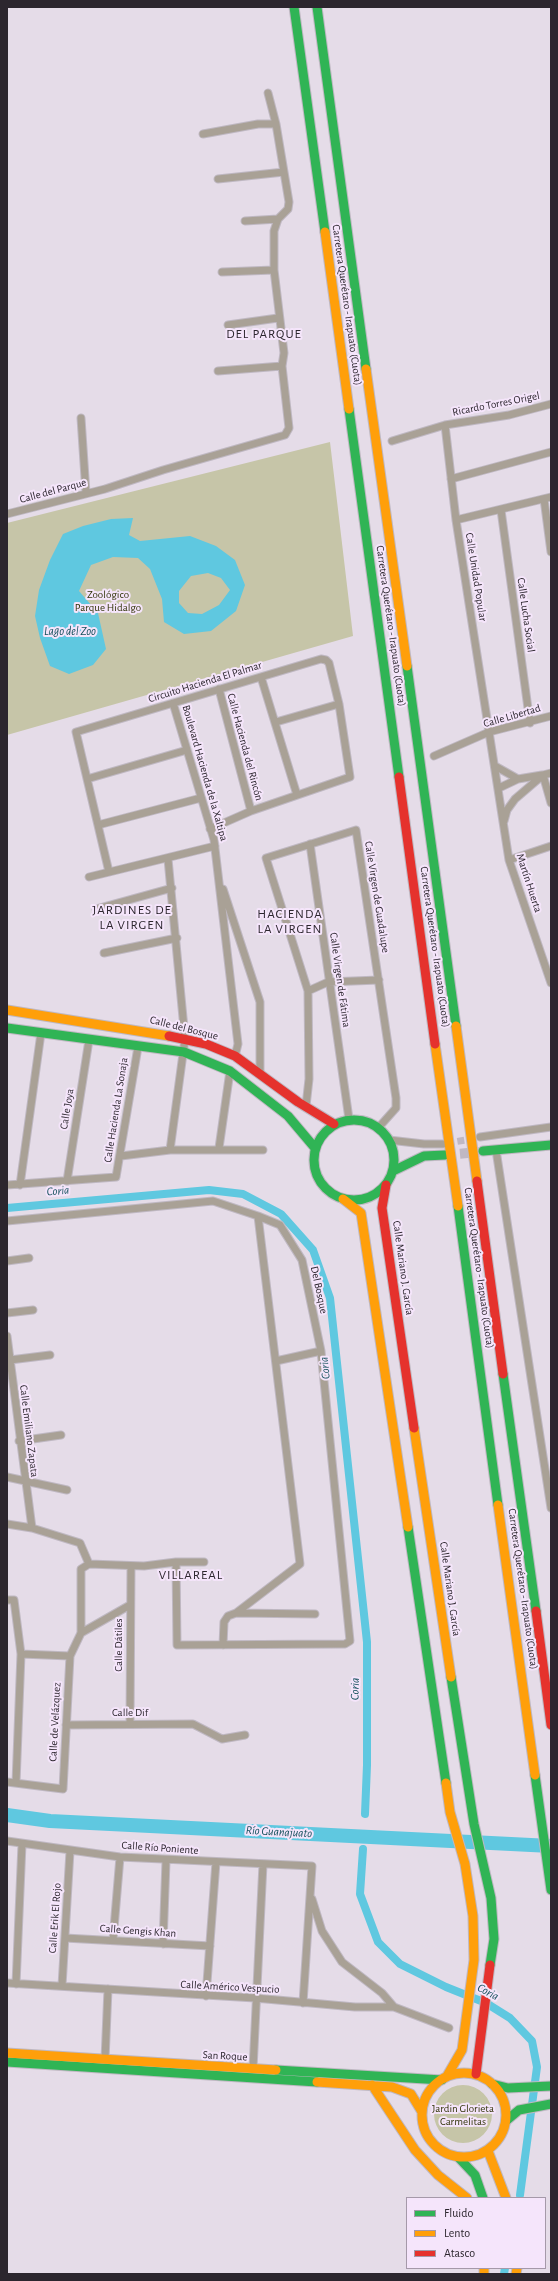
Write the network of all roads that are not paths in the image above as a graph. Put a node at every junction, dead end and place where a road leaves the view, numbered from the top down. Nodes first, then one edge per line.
1 (294, 7) edge
2 (317, 7) edge
3 (268, 93) dead end
4 (274, 124) junction
5 (203, 134) dead end
6 (284, 172) junction
7 (218, 179) dead end
8 (278, 219) junction
9 (245, 221) dead end
10 (274, 270) junction
11 (222, 272) dead end
12 (278, 318) junction
13 (228, 325) dead end
14 (282, 366) junction
15 (218, 371) dead end
16 (551, 404) edge
17 (81, 418) dead end
18 (445, 425) junction
19 (392, 441) dead end
20 (551, 452) edge
21 (451, 479) junction
22 (86, 493) junction
23 (547, 498) edge
24 (501, 510) junction
25 (7, 514) edge
26 (456, 520) junction
27 (551, 552) edge
28 (261, 677) junction
29 (219, 689) junction
30 (173, 703) junction
31 (339, 704) junction
32 (551, 716) edge
33 (276, 722) junction
34 (530, 723) junction
35 (489, 732) junction
36 (187, 750) junction
37 (434, 756) dead end
38 (495, 766) junction
39 (551, 773) edge
40 (542, 775) junction
41 (87, 779) junction
42 (518, 779) junction
43 (499, 788) junction
44 (297, 795) junction
45 (201, 798) junction
46 (551, 803) edge
47 (251, 811) junction
48 (98, 825) junction
49 (503, 826) junction
50 (210, 829) junction
51 (310, 844) junction
52 (215, 846) junction
53 (551, 846) edge
54 (168, 859) junction
55 (509, 860) junction
56 (109, 872) junction
57 (218, 874) junction
58 (89, 877) dead end
59 (172, 888) junction
60 (96, 909) dead end
61 (177, 938) junction
62 (104, 953) dead end
63 (550, 974) edge
64 (379, 980) junction
65 (328, 982) junction
66 (551, 984) edge
67 (308, 991) junction
68 (7, 1010) edge
69 (7, 1028) edge
70 (41, 1034) junction
71 (185, 1039) junction
72 (89, 1040) junction
73 (138, 1047) junction
74 (184, 1052) junction
75 (235, 1056) junction
76 (230, 1071) junction
77 (260, 1074) junction
78 (306, 1106) junction
79 (349, 1119) junction
80 (334, 1124) junction
81 (551, 1127) edge
82 (379, 1128) junction
83 (480, 1137) tunnel mouth
84 (389, 1140) junction
85 (443, 1144) tunnel mouth
86 (551, 1145) edge
87 (219, 1148) junction
88 (315, 1148) junction
89 (170, 1150) junction
90 (264, 1150) dead end
91 (496, 1150) junction
92 (483, 1151) tunnel mouth
93 (121, 1156) junction
94 (445, 1156) tunnel mouth
95 (393, 1171) junction
96 (68, 1181) junction
97 (7, 1185) edge
98 (20, 1185) junction
99 (386, 1185) junction
100 (343, 1199) junction
101 (258, 1216) junction
102 (7, 1221) edge
103 (30, 1258) dead end
104 (7, 1261) edge
105 (33, 1310) dead end
106 (7, 1314) edge
107 (7, 1336) edge
108 (321, 1351) junction
109 (50, 1355) dead end
110 (10, 1360) junction
111 (276, 1361) junction
112 (61, 1435) dead end
113 (19, 1441) junction
114 (7, 1476) edge
115 (24, 1481) junction
116 (67, 1490) dead end
117 (551, 1508) edge
118 (7, 1524) edge
119 (32, 1528) junction
120 (176, 1562) junction
121 (204, 1562) dead end
122 (89, 1564) junction
123 (131, 1566) junction
124 (7, 1600) edge
125 (130, 1605) junction
126 (236, 1613) junction
127 (314, 1614) dead end
128 (81, 1633) junction
129 (224, 1645) junction
130 (21, 1654) junction
131 (70, 1656) junction
132 (66, 1724) junction
133 (130, 1724) junction
134 (551, 1725) edge
135 (245, 1735) dead end
136 (7, 1782) edge
137 (16, 1783) junction
138 (7, 1841) edge
139 (22, 1844) junction
140 (70, 1851) junction
141 (120, 1857) junction
142 (166, 1860) junction
143 (216, 1862) junction
144 (263, 1864) junction
145 (310, 1890) junction
146 (551, 1890) edge
147 (65, 1938) junction
148 (113, 1940) junction
149 (163, 1944) junction
150 (210, 1946) junction
151 (7, 1983) edge
152 (16, 1984) junction
153 (62, 1986) junction
154 (108, 1988) junction
155 (206, 1996) junction
156 (256, 1998) junction
157 (303, 2003) junction
158 (394, 2007) junction
159 (449, 2028) dead end
160 (7, 2053) edge
161 (104, 2060) junction
162 (7, 2062) edge
163 (77, 2062) junction
164 (252, 2069) junction
165 (476, 2074) junction
166 (445, 2078) junction
167 (492, 2084) junction
168 (372, 2085) junction
169 (547, 2086) edge
170 (551, 2104) edge
171 (422, 2112) junction
172 (507, 2120) junction
173 (488, 2151) junction
174 (459, 2158) junction
175 (466, 2197) edge
176 (483, 2197) edge
177 (506, 2197) edge

1 - 146 main road, Carretera Querétaro - Irapuato (Cuota)
2 - 134 main road, Carretera Querétaro - Irapuato (Cuota)
3 - 4 street
4 - 5 street
4 - 6 street
6 - 7 street
6 - 8 street
8 - 9 street
8 - 10 street, Calle del Parque
10 - 11 street
10 - 12 street, Calle del Parque
12 - 13 street
12 - 14 street, Calle del Parque
14 - 15 street
14 - 22 street, Calle del Parque
16 - 18 street, Ricardo Torres Origel
17 - 22 street
18 - 19 street, Ricardo Torres Origel
18 - 21 street, Calle Unidad Popular
20 - 21 street
21 - 26 street, Calle Unidad Popular
22 - 25 street, Calle del Parque
23 - 24 street
23 - 27 street
24 - 26 street
24 - 34 street, Calle Lucha Social
26 - 35 street, Calle Unidad Popular
28 - 29 street, Circuito Hacienda El Palmar
28 - 31 street, Circuito Hacienda El Palmar
28 - 33 street
29 - 30 street, Circuito Hacienda El Palmar
29 - 47 street, Calle Hacienda del Rincón
30 - 36 street, Boulevard Hacienda de la Xaltipa
30 - 41 street, Circuito Hacienda El Palmar
31 - 33 street
31 - 44 street, Circuito Hacienda El Palmar
32 - 34 street, Calle Libertad
33 - 44 street
34 - 35 street, Calle Libertad
35 - 37 street, Calle Libertad
35 - 38 street, Calle Unidad Popular
36 - 41 street
36 - 45 street, Boulevard Hacienda de la Xaltipa
38 - 42 street
38 - 43 street, Calle Unidad Popular
39 - 40 street
40 - 42 street
40 - 46 street
40 - 49 street, Martín Huerta
41 - 48 street, Circuito Hacienda El Palmar
42 - 43 street
43 - 49 street, Calle Unidad Popular
44 - 47 street, Circuito Hacienda El Palmar
45 - 48 street
45 - 50 street, Boulevard Hacienda de la Xaltipa
47 - 50 street, Circuito Hacienda El Palmar
48 - 56 street, Circuito Hacienda El Palmar
49 - 55 street, Martín Huerta
50 - 52 street, Boulevard Hacienda de la Xaltipa
51 - 64 street, Calle Virgen de Guadalupe
51 - 65 street, Calle Virgen de Fátima
51 - 67 street, Calle Virgen de Guadalupe
52 - 54 street
52 - 57 street, Boulevard Hacienda de la Xaltipa
53 - 55 street
54 - 56 street
54 - 59 street
55 - 63 street, Martín Huerta
56 - 58 street
57 - 75 street, Boulevard Hacienda de la Xaltipa
57 - 77 street, Boulevard Hacienda de la Xaltipa
59 - 60 street
59 - 61 street
61 - 62 street
61 - 71 street
63 - 66 street, Martín Huerta
64 - 65 street
64 - 82 street
65 - 67 street
65 - 79 street, Calle Virgen de Fátima
67 - 78 street, Calle Virgen de Guadalupe
68 - 71 main road, Calle del Bosque
69 - 70 main road
70 - 72 main road
70 - 98 street
71 - 74 street
71 - 75 main road, Calle del Bosque
72 - 73 main road
72 - 96 street, Calle Joya
73 - 74 main road
73 - 93 street, Calle Hacienda La Sonaja
74 - 76 main road
74 - 89 street
75 - 77 main road, Calle del Bosque
76 - 87 street
76 - 88 main road
77 - 78 main road, Calle del Bosque
78 - 80 main road, Calle del Bosque
79 - 80 main road
79 - 82 main road
80 - 88 main road
81 - 83 street
82 - 84 main road
84 - 85 street
84 - 95 main road
86 - 91 main road
87 - 89 street
87 - 90 street
88 - 100 main road
89 - 93 street
91 - 92 main road
91 - 117 street
93 - 96 street, Calle Hacienda La Sonaja
94 - 95 main road
95 - 99 main road
96 - 98 street
97 - 98 street
99 - 100 main road
99 - 165 main road, Calle Mariano J. García
100 - 166 main road
101 - 102 street, Del Bosque
101 - 108 street, Del Bosque
101 - 111 street
103 - 104 street
105 - 106 street
107 - 110 street, Calle Emiliano Zapata
108 - 111 street
108 - 129 street, Del Bosque
109 - 110 street
110 - 113 street, Calle Emiliano Zapata
111 - 126 street
112 - 113 street
113 - 115 street, Calle Emiliano Zapata
114 - 115 street
115 - 116 street
115 - 119 street, Calle Emiliano Zapata
118 - 119 street
119 - 122 street
120 - 121 street
120 - 123 street
120 - 129 street
122 - 123 street
122 - 128 street
123 - 125 street, Calle Dátiles
124 - 130 street
125 - 128 street
125 - 133 street, Calle Dátiles
126 - 127 street
126 - 129 street
128 - 131 street
130 - 131 street
130 - 137 street
131 - 132 street, Calle de Velázquez
132 - 133 street, Calle Dif
132 - 137 street, Calle de Velázquez
133 - 135 street, Calle Dif
136 - 137 street
138 - 139 street, Calle Río Poniente
139 - 140 street, Calle Río Poniente
139 - 152 street
140 - 141 street, Calle Río Poniente
140 - 147 street, Calle Erik El Rojo
141 - 142 street, Calle Río Poniente
141 - 148 street
142 - 143 street, Calle Río Poniente
142 - 149 street
143 - 144 street, Calle Río Poniente
143 - 150 street
144 - 145 street, Calle Río Poniente
144 - 156 street
145 - 157 street
145 - 158 street
147 - 148 street, Calle Gengis Khan
147 - 153 street, Calle Erik El Rojo
148 - 149 street, Calle Gengis Khan
149 - 150 street, Calle Gengis Khan
150 - 155 street
151 - 152 street, Calle Américo Vespucio
152 - 153 street, Calle Américo Vespucio
153 - 154 street, Calle Américo Vespucio
154 - 155 street, Calle Américo Vespucio
154 - 161 street
155 - 156 street, Calle Américo Vespucio
156 - 157 street, Calle Américo Vespucio
156 - 164 street
157 - 158 street, Calle Américo Vespucio
158 - 159 street, Calle Américo Vespucio
160 - 163 main road, San Roque
161 - 163 main road, San Roque
161 - 164 main road, San Roque
162 - 163 main road, San Roque
163 - 168 main road, San Roque
164 - 166 main road, San Roque
165 - 166 main road
165 - 167 main road
166 - 171 main road
167 - 169 main road
167 - 172 main road
168 - 171 main road, San Roque
168 - 175 main road
170 - 172 main road
171 - 174 main road
172 - 173 main road
173 - 174 main road
173 - 177 main road
174 - 176 main road

